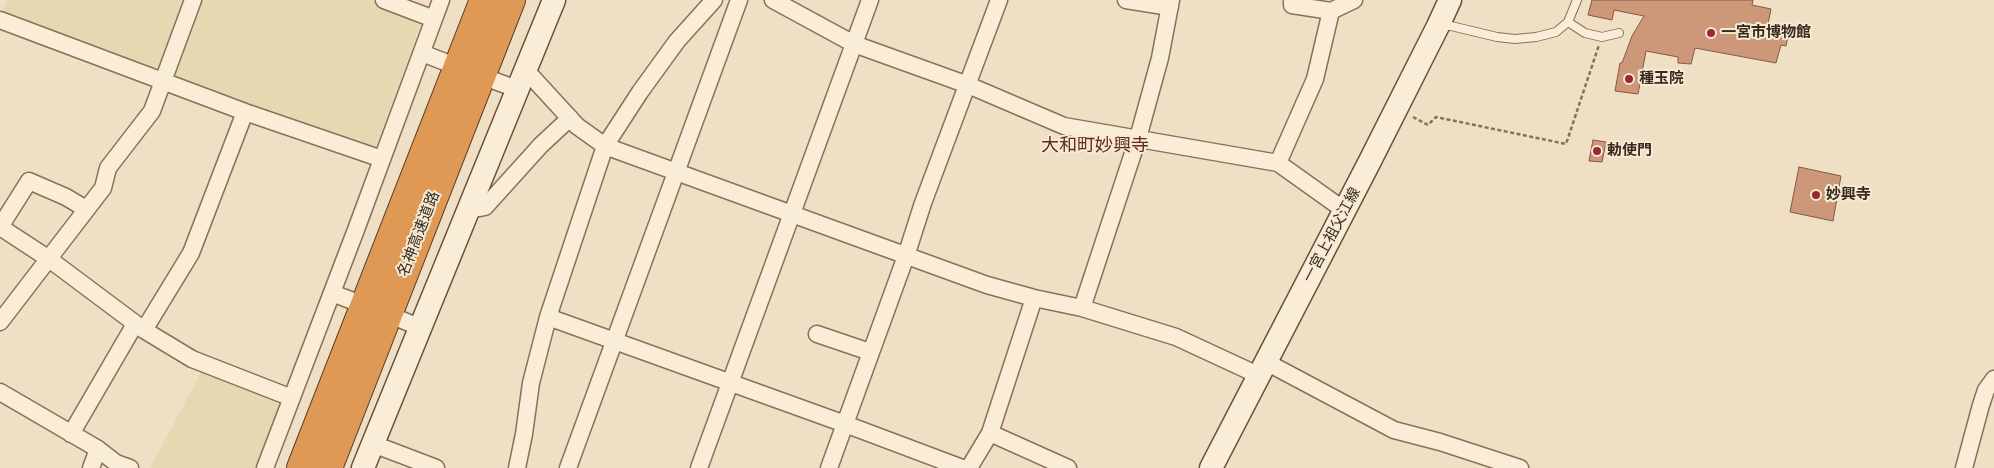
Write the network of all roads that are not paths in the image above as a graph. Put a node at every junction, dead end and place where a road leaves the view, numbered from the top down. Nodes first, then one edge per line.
1 (193, 0) edge
2 (384, 0) edge
3 (441, 0) edge
4 (484, 0) edge
5 (511, 0) edge
6 (554, 0) edge
7 (714, 0) edge
8 (739, 0) edge
9 (773, 0) edge
10 (870, 0) edge
11 (999, 0) edge
12 (1126, 0) edge
13 (1292, 0) edge
14 (1354, 0) edge
15 (1450, 0) edge
16 (1577, 0) edge
17 (1170, 4) edge
18 (1331, 11) junction
19 (434, 19) junction
20 (0, 20) edge
21 (1568, 22) junction
22 (1438, 26) junction
23 (1619, 33) dead end
24 (854, 44) junction
25 (422, 53) junction
26 (445, 62) dead end
27 (495, 81) dead end
28 (521, 81) junction
29 (164, 82) junction
30 (968, 86) junction
31 (245, 112) junction
32 (570, 118) junction
33 (1138, 138) junction
34 (605, 146) junction
35 (382, 159) junction
36 (1278, 163) junction
37 (677, 173) junction
38 (86, 210) junction
39 (469, 210) junction
40 (1344, 210) junction
41 (792, 214) junction
42 (0, 227) edge
43 (906, 256) junction
44 (49, 259) junction
45 (332, 293) junction
46 (1034, 298) junction
47 (353, 301) dead end
48 (1082, 308) junction
49 (548, 317) junction
50 (0, 322) edge
51 (139, 327) junction
52 (817, 334) dead end
53 (616, 341) junction
54 (870, 352) junction
55 (1262, 368) junction
56 (1994, 379) edge
57 (730, 383) junction
58 (0, 392) edge
59 (292, 398) junction
60 (845, 424) junction
61 (990, 433) junction
62 (71, 434) junction
63 (373, 444) junction
64 (98, 449) junction
65 (91, 468) edge
66 (130, 468) edge
67 (266, 468) edge
68 (301, 468) edge
69 (328, 468) edge
70 (363, 468) edge
71 (436, 468) edge
72 (517, 468) edge
73 (568, 468) edge
74 (698, 468) edge
75 (828, 468) edge
76 (962, 468) edge
77 (969, 468) edge
78 (1068, 468) edge
79 (1211, 468) edge
80 (1520, 468) edge
81 (1964, 468) edge

1 - 29 street
2 - 19 street
3 - 19 street
4 - 68 highway, 名神高速道路
5 - 69 highway, 名神高速道路
6 - 28 main road
7 - 34 street
8 - 37 street
9 - 24 street
10 - 24 street
11 - 30 street
12 - 17 street
13 - 18 street
14 - 18 street
15 - 22 main road, 一宮上祖父江線
16 - 21 lane
17 - 33 street
18 - 36 street
19 - 25 street
20 - 29 street
21 - 22 lane
21 - 23 lane
22 - 40 main road, 一宮上祖父江線
24 - 30 street
24 - 41 street
25 - 26 street
25 - 35 street
27 - 28 street
28 - 32 street
28 - 39 main road
29 - 31 street
29 - 38 street
30 - 33 street
30 - 43 street
31 - 35 street
31 - 51 street
32 - 34 street
32 - 39 street
33 - 36 street
33 - 48 street
34 - 37 street
34 - 49 street
35 - 45 street
36 - 40 street
37 - 41 street
37 - 53 street
38 - 42 street
38 - 44 street
39 - 63 main road
40 - 55 main road, 一宮上祖父江線
41 - 43 street
41 - 57 street
42 - 44 street
43 - 46 street
43 - 54 street
44 - 50 street
44 - 51 street
45 - 47 street
45 - 59 street
46 - 48 street
46 - 61 street
48 - 55 street
49 - 53 street
49 - 72 street
51 - 59 street
51 - 62 street
52 - 54 street
53 - 57 street
53 - 73 street
54 - 60 street
55 - 79 main road, 一宮上祖父江線
55 - 80 street
56 - 81 street
57 - 60 street
57 - 74 street
58 - 62 street
59 - 67 street
60 - 75 street
60 - 76 street
61 - 77 street
61 - 78 street
62 - 64 street
63 - 70 main road
63 - 71 street
64 - 65 street
64 - 66 street

